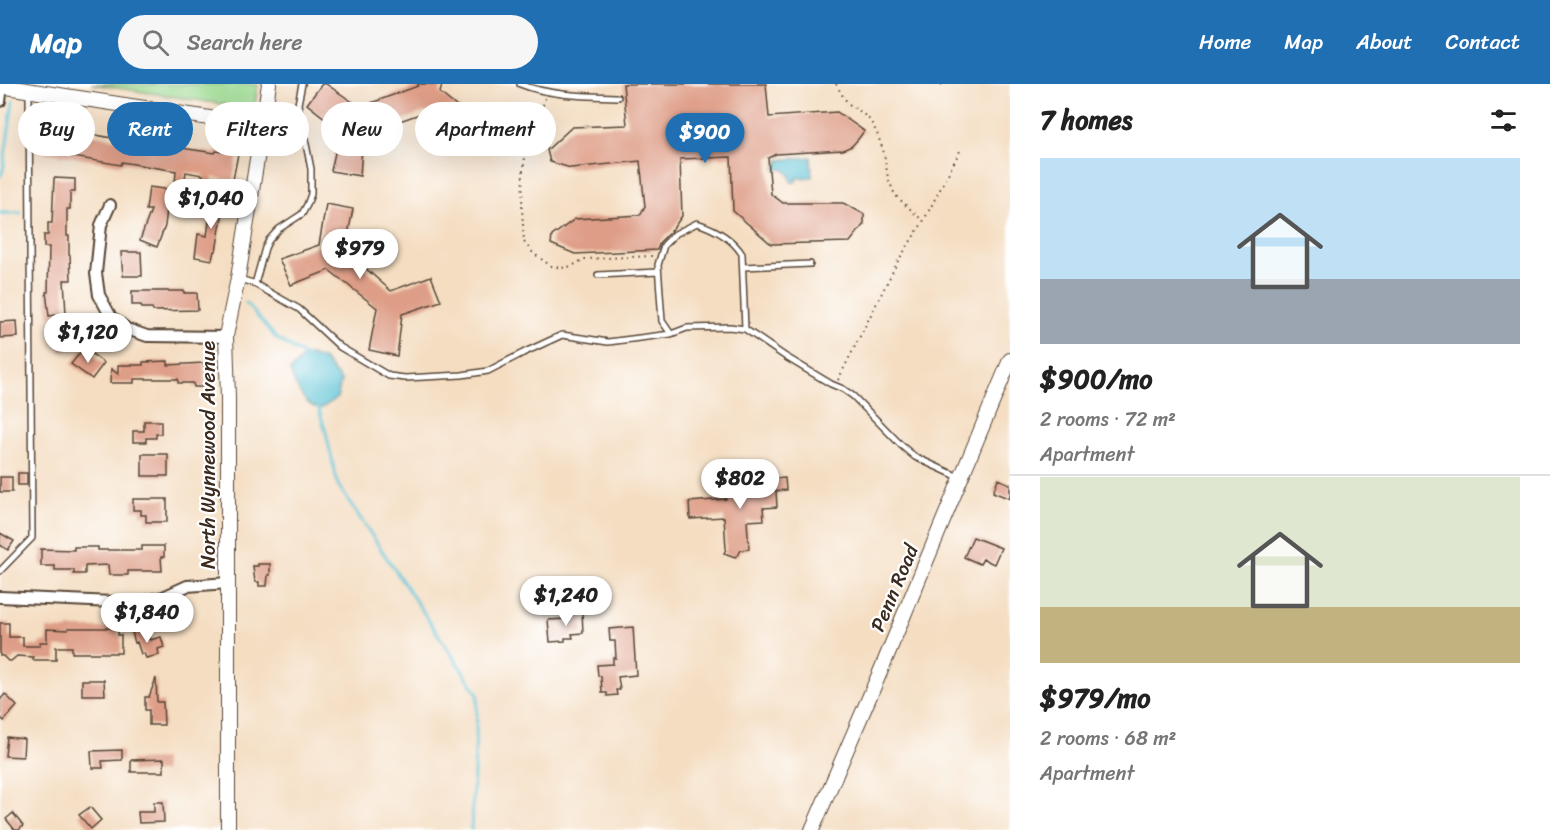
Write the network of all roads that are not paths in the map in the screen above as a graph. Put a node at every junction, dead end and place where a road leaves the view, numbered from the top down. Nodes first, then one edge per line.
1 (269, 84) edge
2 (302, 84) edge
3 (520, 84) edge
4 (1, 86) edge
5 (29, 90) junction
6 (618, 97) dead end
7 (0, 101) edge
8 (266, 102) edge
9 (205, 117) edge
10 (257, 156) edge
11 (110, 205) dead end
12 (810, 264) dead end
13 (743, 267) junction
14 (658, 272) junction
15 (598, 275) dead end
16 (238, 278) junction
17 (255, 284) junction
18 (745, 330) junction
19 (671, 334) junction
20 (226, 337) junction
21 (1010, 360) edge
22 (961, 478) junction
23 (0, 571) edge
24 (228, 583) junction
25 (0, 597) edge
26 (228, 830) edge
27 (812, 830) edge

1 - 8 street, North Wynnewood Avenue
2 - 17 lane
3 - 6 lane
4 - 5 street
4 - 7 street
5 - 9 street
5 - 23 lane
10 - 16 street, North Wynnewood Avenue
11 - 20 street
12 - 13 lane
13 - 14 lane
13 - 18 lane
14 - 15 lane
14 - 19 lane
16 - 17 lane
16 - 20 street, North Wynnewood Avenue
17 - 19 lane
18 - 19 lane
18 - 22 lane
20 - 24 street, North Wynnewood Avenue
21 - 22 street, Penn Road
22 - 27 street, Penn Road
24 - 25 street
24 - 26 street, North Wynnewood Avenue

